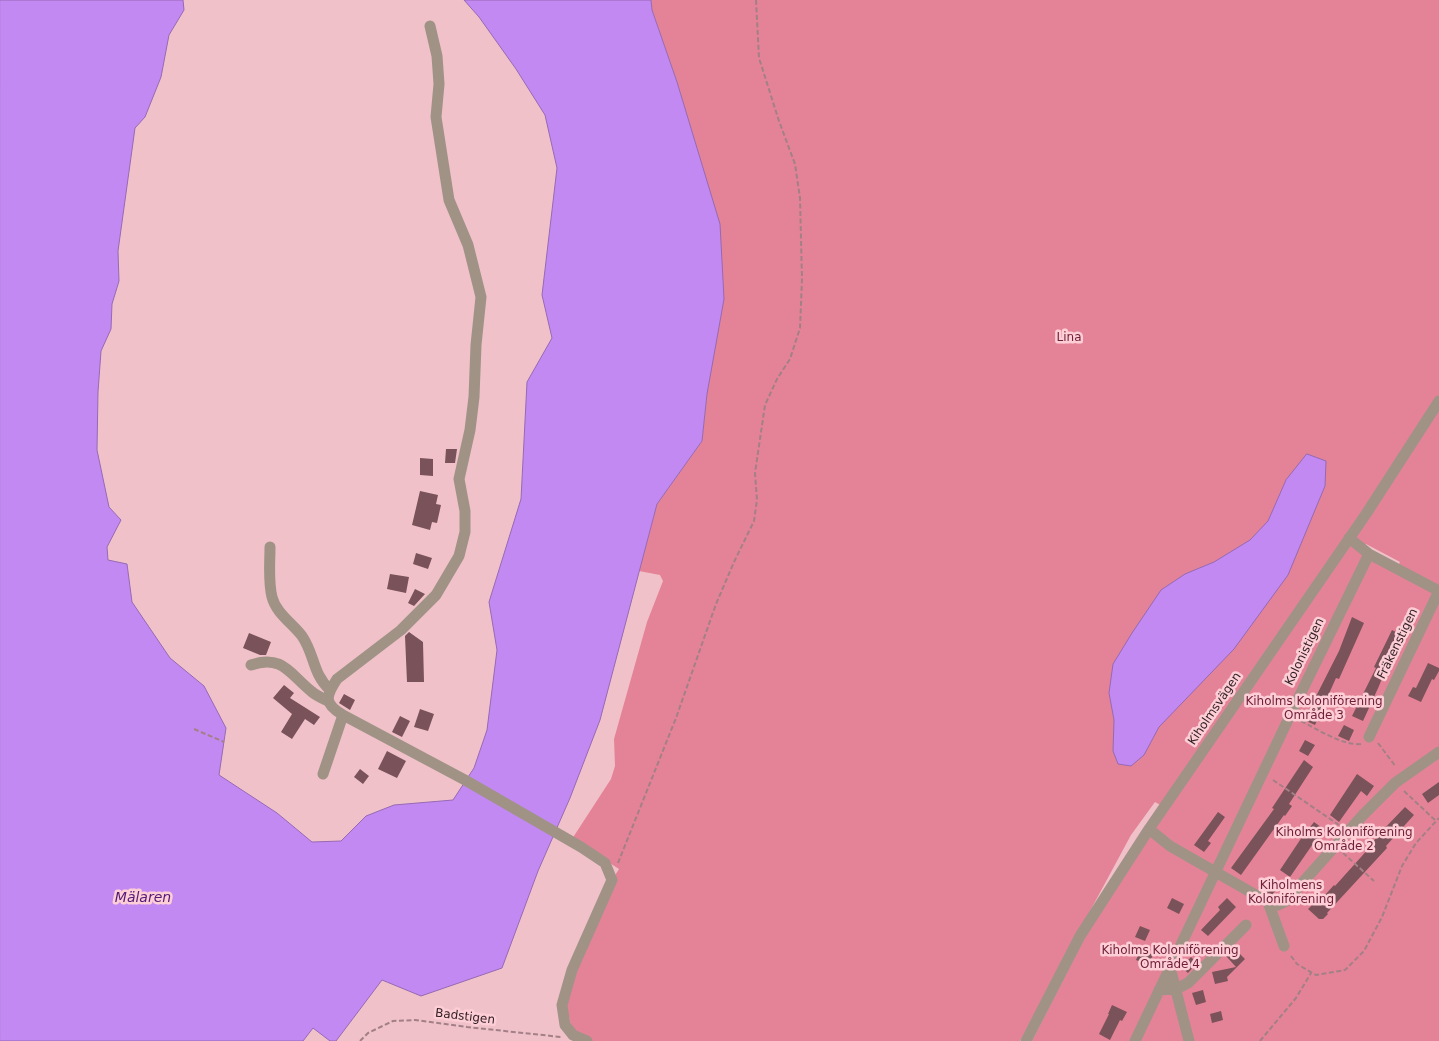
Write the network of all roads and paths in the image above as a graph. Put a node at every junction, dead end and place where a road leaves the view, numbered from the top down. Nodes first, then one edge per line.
1 (756, 0) edge
2 (430, 26) dead end
3 (1439, 401) edge
4 (1350, 538) junction
5 (270, 546) dead end
6 (1369, 554) junction
7 (1439, 591) edge
8 (251, 665) dead end
9 (329, 696) junction
10 (343, 715) junction
11 (1290, 715) junction
12 (194, 729) dead end
13 (1369, 737) junction
14 (224, 742) dead end
15 (1439, 752) edge
16 (322, 774) dead end
17 (1262, 774) junction
18 (1399, 780) junction
19 (1439, 818) edge
20 (1436, 821) dead end
21 (1149, 829) junction
22 (1349, 831) junction
23 (1336, 846) junction
24 (1215, 872) junction
25 (612, 880) junction
26 (1374, 881) dead end
27 (1268, 902) junction
28 (1246, 925) dead end
29 (1284, 946) joint
30 (1170, 967) junction
31 (1312, 973) junction
32 (1176, 989) junction
33 (1159, 990) junction
34 (573, 1035) junction
35 (1138, 1038) edge
36 (360, 1041) edge
37 (587, 1041) edge
38 (1026, 1041) edge
39 (1189, 1041) edge
40 (1260, 1041) edge

1 - 25 path
2 - 9 street
3 - 4 street, Kiholmsvägen
4 - 6 street
4 - 21 street, Kiholmsvägen
5 - 9 street
6 - 7 street
6 - 11 street, Kolonistigen
7 - 13 street, Fräkenstigen
8 - 9 street
9 - 10 street
10 - 16 street
10 - 25 street
11 - 13 path
11 - 17 street, Kolonistigen
12 - 14 path
13 - 18 path
15 - 18 street
17 - 22 path
17 - 24 street, Kolonistigen
18 - 20 path
18 - 22 street
19 - 31 path
21 - 24 street
21 - 38 street, Kiholmsvägen
22 - 23 street
23 - 26 path
23 - 27 street
24 - 27 street
24 - 30 street, Kolonistigen
25 - 34 street
27 - 29 street
28 - 32 street
29 - 31 path
30 - 32 street
30 - 33 street, Kolonistigen
31 - 40 path
32 - 33 street
32 - 39 street
33 - 35 street, Kolonistigen
34 - 36 path, Badstigen
34 - 37 street

